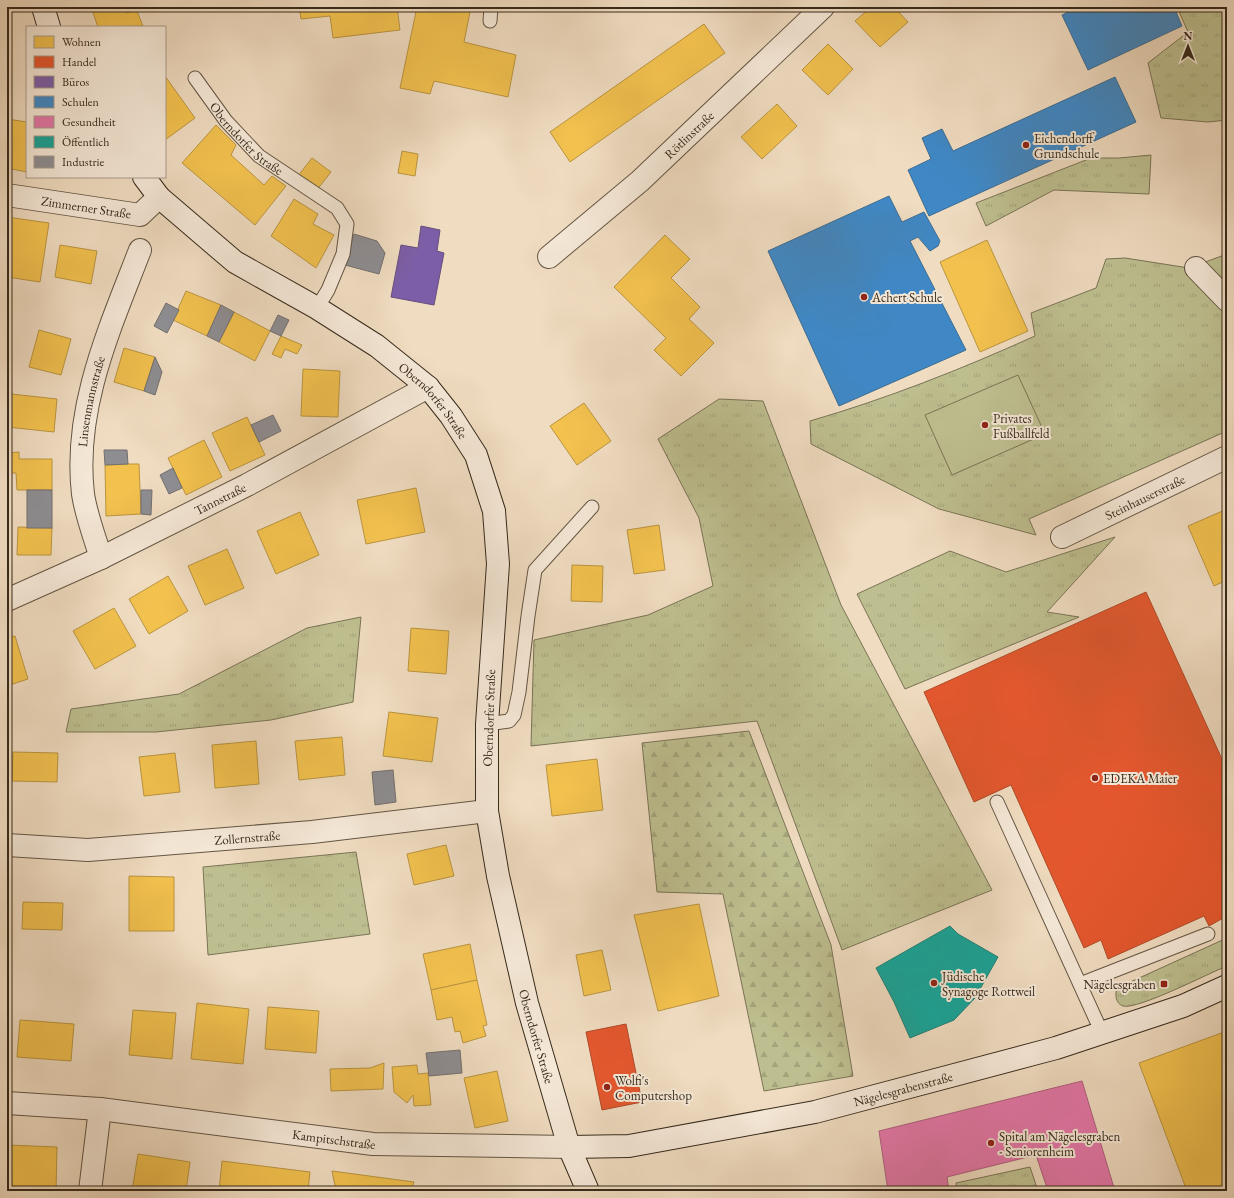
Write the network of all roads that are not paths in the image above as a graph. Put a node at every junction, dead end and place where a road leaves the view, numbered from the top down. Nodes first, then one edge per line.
1 (43, 7) edge
2 (491, 7) edge
3 (823, 7) edge
4 (490, 21) dead end
5 (49, 26) edge
6 (195, 78) dead end
7 (145, 178) edge
8 (7, 195) edge
9 (159, 197) junction
10 (140, 250) dead end
11 (549, 257) dead end
12 (1196, 268) dead end
13 (1227, 300) edge
14 (317, 308) junction
15 (428, 387) junction
16 (1227, 457) edge
17 (592, 507) dead end
18 (1062, 537) dead end
19 (101, 558) junction
20 (7, 600) edge
21 (487, 724) junction
22 (997, 802) dead end
23 (487, 811) junction
24 (7, 845) edge
25 (1208, 934) dead end
26 (1080, 984) junction
27 (1227, 986) edge
28 (1102, 1033) junction
29 (7, 1103) edge
30 (100, 1109) junction
31 (569, 1147) junction
32 (90, 1191) edge
33 (588, 1191) edge

1 - 5 street
2 - 4 lane
3 - 11 street, Rötlinstraße
6 - 14 lane, Oberndorfer Straße
7 - 9 street, Oberndorfer Straße
8 - 9 street, Zimmerner Straße
9 - 14 street, Oberndorfer Straße
10 - 19 street, Linsenmannstraße
12 - 13 street
14 - 15 street, Oberndorfer Straße
15 - 19 street, Tannstraße
15 - 21 street, Oberndorfer Straße
16 - 18 street, Steinhauserstraße
17 - 21 lane
19 - 20 street, Tannstraße
21 - 23 street, Oberndorfer Straße
22 - 26 lane
23 - 24 street, Zollernstraße
23 - 31 street, Oberndorfer Straße
25 - 26 lane
26 - 28 lane
27 - 28 street, Nägelesgrabenstraße
28 - 31 street, Nägelesgrabenstraße
29 - 30 street, Kampitschstraße
30 - 31 street, Kampitschstraße
30 - 32 street
31 - 33 street, Oberndorfer Straße

